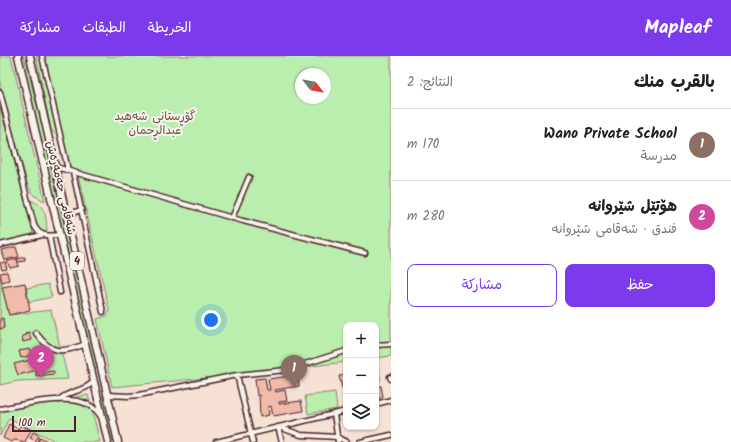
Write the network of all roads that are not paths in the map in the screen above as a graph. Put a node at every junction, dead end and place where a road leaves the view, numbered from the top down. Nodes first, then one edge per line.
1 (18, 56) edge
2 (30, 56) edge
3 (42, 56) edge
4 (0, 92) edge
5 (56, 167) junction
6 (71, 171) junction
7 (249, 177) dead end
8 (82, 209) junction
9 (67, 216) junction
10 (232, 218) junction
11 (42, 235) junction
12 (60, 235) junction
13 (49, 236) junction
14 (0, 245) edge
15 (365, 253) dead end
16 (60, 292) dead end
17 (102, 312) dead end
18 (36, 333) dead end
19 (86, 344) junction
20 (391, 344) edge
21 (379, 345) edge
22 (343, 352) edge
23 (237, 375) junction
24 (94, 381) junction
25 (108, 395) junction
26 (59, 400) junction
27 (391, 400) edge
28 (379, 403) edge
29 (0, 409) edge
30 (343, 412) edge
31 (334, 414) junction
32 (102, 418) junction
33 (278, 427) junction
34 (252, 433) junction
35 (391, 436) edge
36 (337, 440) edge
37 (108, 442) edge
38 (118, 442) edge
39 (218, 442) edge
40 (253, 442) edge
41 (282, 442) edge
42 (347, 442) edge
43 (360, 442) edge

1 - 12 highway, شەقامی حەمەڕەش / 4
2 - 5 highway, شەقامی حەمەڕەش / 4
3 - 6 street
4 - 11 street
5 - 6 street
5 - 9 highway, شەقامی حەمەڕەش / 4
6 - 8 street
6 - 10 street
7 - 10 street
8 - 9 street
8 - 17 street
9 - 25 highway, شەقامی حەمەڕەش / 4
10 - 15 street
11 - 13 street
11 - 14 street
12 - 13 street
12 - 19 highway, شەقامی حەمەڕەش / 4
13 - 16 street
18 - 19 street
19 - 24 highway, شەقامی حەمەڕەش / 4
20 - 21 street
22 - 23 street
23 - 25 street
23 - 34 street
24 - 26 street
24 - 32 highway, شەقامی حەمەڕەش / 4
25 - 38 highway, شەقامی حەمەڕەش / 4
26 - 29 street
26 - 32 street
27 - 28 street
30 - 31 street
31 - 33 street
31 - 36 street
32 - 37 highway, شەقامی حەمەڕەش / 4
33 - 34 street
33 - 36 street
33 - 41 street
34 - 39 street
34 - 40 street
35 - 43 street
36 - 42 street

